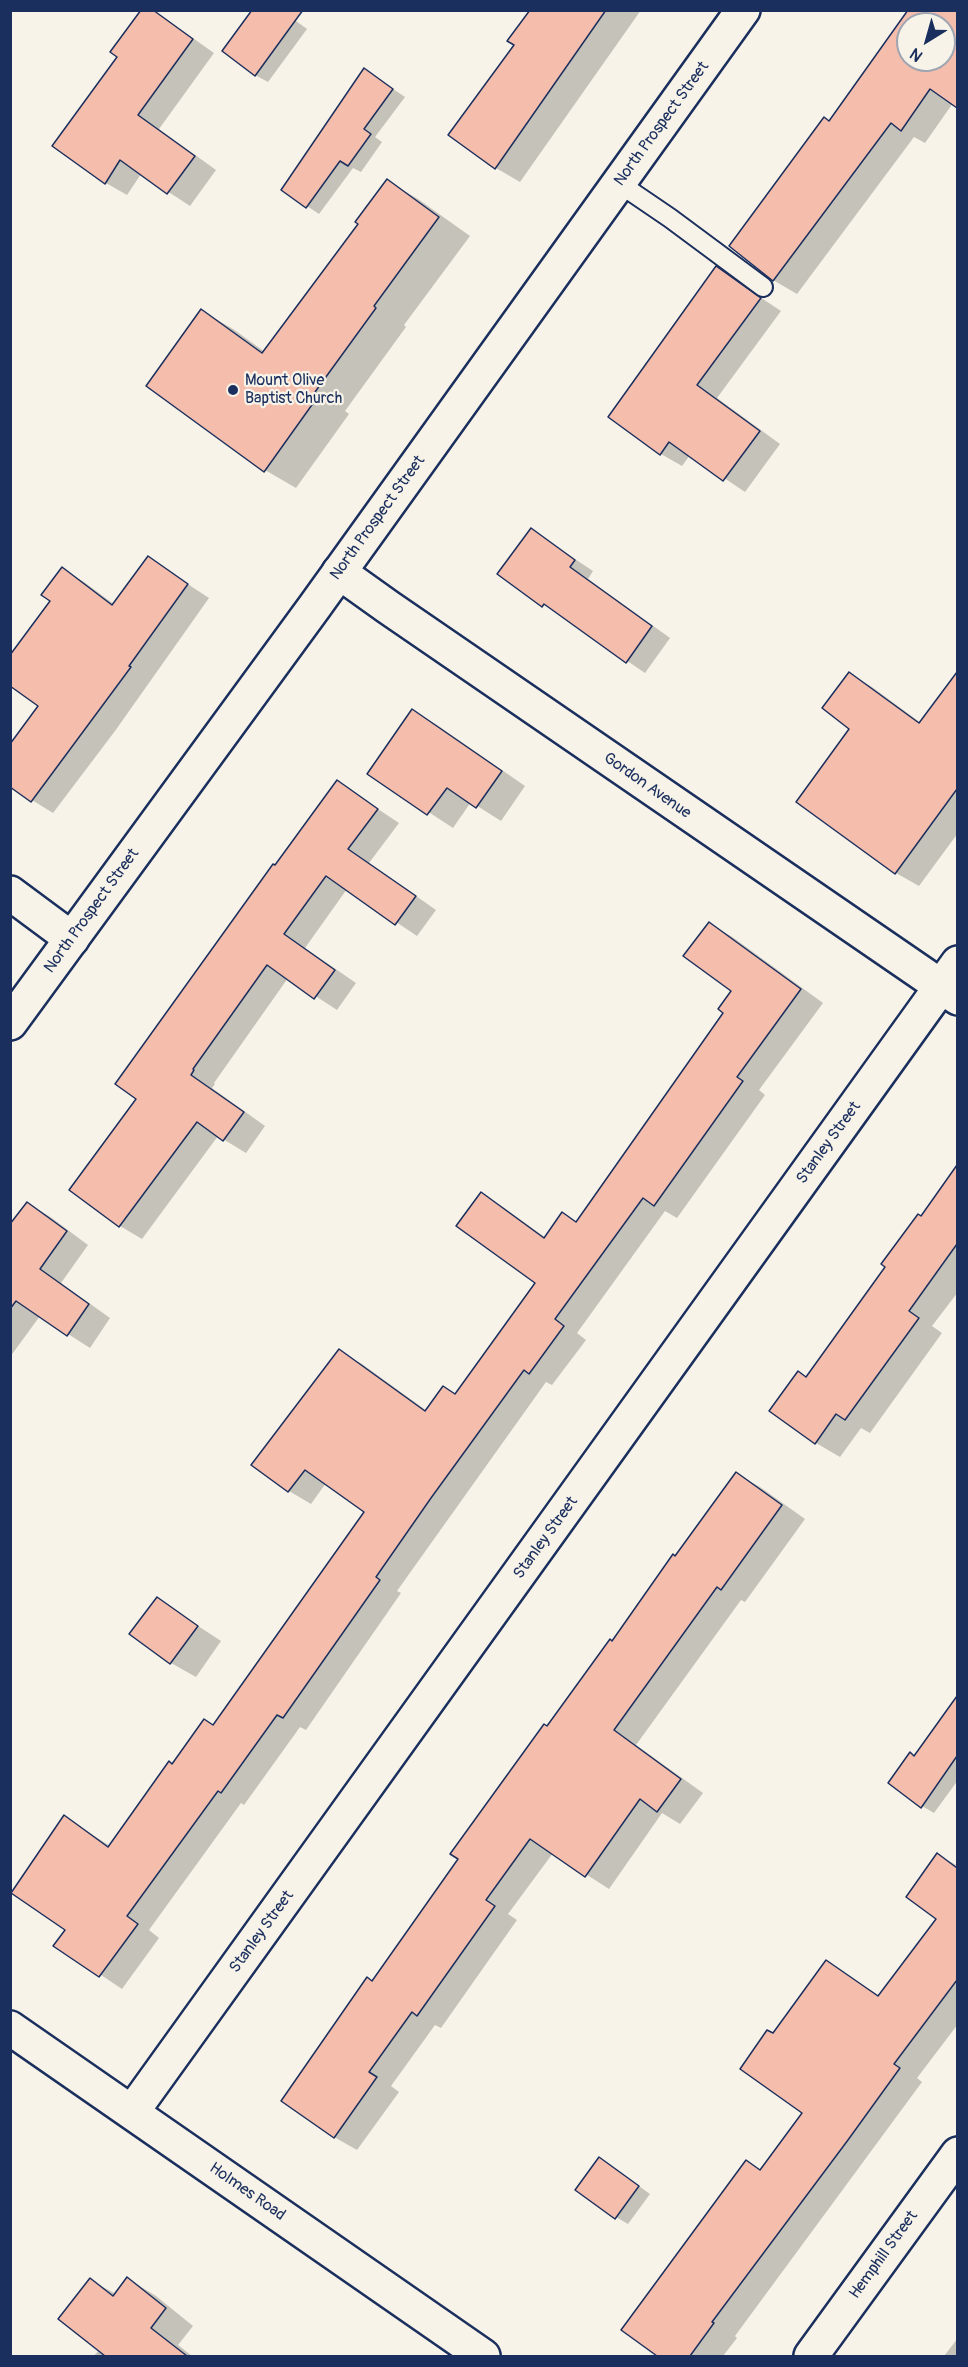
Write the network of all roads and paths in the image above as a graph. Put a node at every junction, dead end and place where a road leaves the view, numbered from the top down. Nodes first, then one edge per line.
1 (743, 10) edge
2 (620, 184) junction
3 (763, 287) dead end
4 (339, 572) junction
5 (10, 893) edge
6 (72, 939) junction
7 (952, 983) edge
8 (10, 1023) edge
9 (10, 2028) edge
10 (132, 2112) junction
11 (957, 2154) edge
12 (483, 2356) edge
13 (811, 2356) edge

1 - 2 street, North Prospect Street
2 - 3 lane
2 - 4 street, North Prospect Street
4 - 6 street, North Prospect Street
4 - 7 street, Gordon Avenue
5 - 6 street
6 - 8 street, North Prospect Street
7 - 10 street, Stanley Street
9 - 10 street, Holmes Road
10 - 12 street, Holmes Road
11 - 13 street, Hemphill Street

